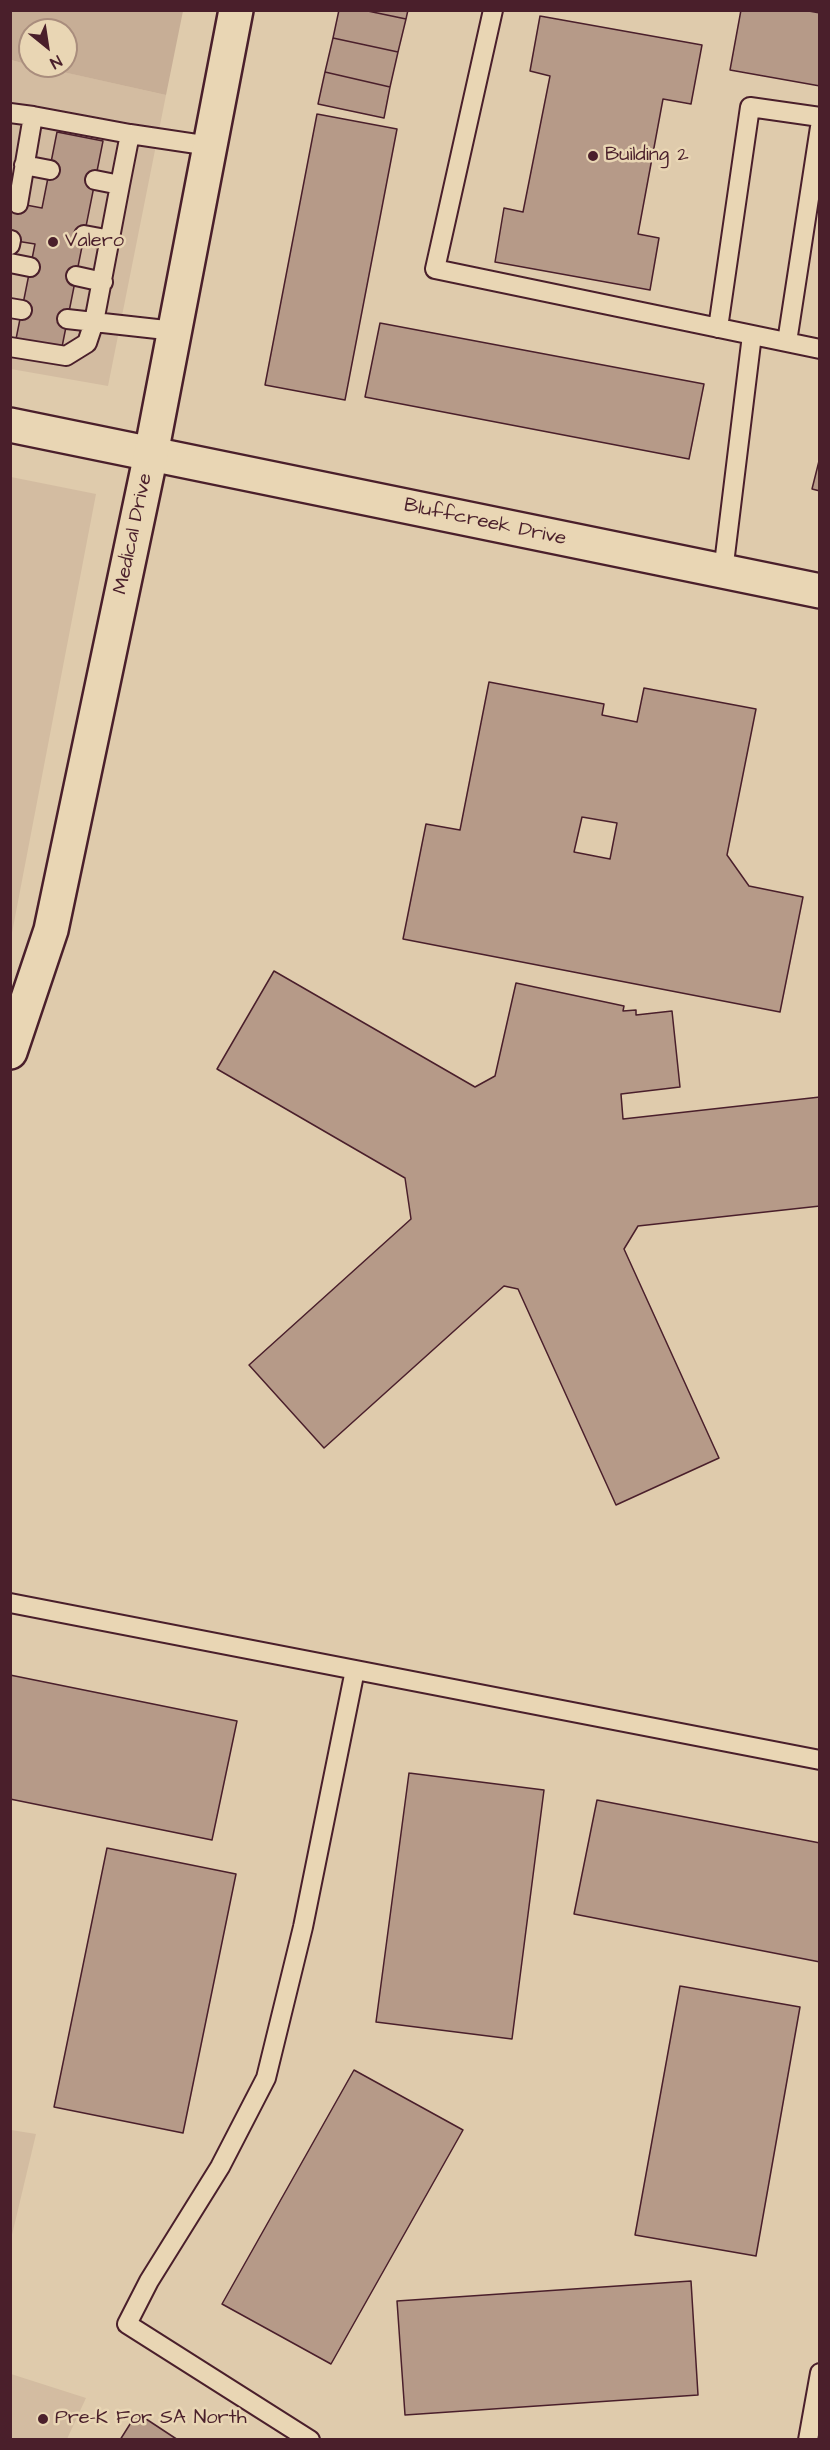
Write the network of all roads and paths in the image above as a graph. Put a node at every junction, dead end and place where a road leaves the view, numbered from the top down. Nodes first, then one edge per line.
1 (236, 10) edge
2 (493, 10) edge
3 (10, 113) edge
4 (33, 116) junction
5 (819, 117) edge
6 (819, 127) edge
7 (130, 134) junction
8 (210, 146) junction
9 (24, 165) junction
10 (50, 170) dead end
11 (95, 180) dead end
12 (120, 185) junction
13 (18, 204) dead end
14 (84, 235) dead end
15 (111, 240) junction
16 (10, 263) edge
17 (30, 267) dead end
18 (76, 276) dead end
19 (103, 282) junction
20 (68, 319) dead end
21 (94, 322) junction
22 (718, 328) junction
23 (175, 331) junction
24 (752, 335) junction
25 (787, 342) junction
26 (10, 347) edge
27 (819, 349) edge
28 (10, 425) edge
29 (151, 454) junction
30 (723, 572) junction
31 (819, 591) edge
32 (10, 1052) edge
33 (10, 1603) edge
34 (355, 1670) junction
35 (819, 1760) edge
36 (819, 2373) edge
37 (310, 2439) edge
38 (808, 2439) edge

1 - 8 street, Medical Drive
2 - 22 lane
3 - 4 lane
4 - 7 lane
4 - 9 lane
5 - 22 lane
6 - 25 lane
7 - 8 lane
7 - 12 lane
8 - 23 street, Medical Drive
9 - 10 lane
9 - 13 lane
11 - 12 lane
12 - 15 lane
14 - 15 lane
15 - 19 lane
16 - 17 lane
18 - 19 lane
19 - 21 lane
20 - 21 lane
21 - 23 lane
21 - 26 lane
22 - 24 lane
23 - 29 street, Medical Drive
24 - 25 lane
24 - 30 lane
25 - 27 lane
28 - 29 street, Bluffcreek Drive
29 - 30 street, Bluffcreek Drive
29 - 32 street, Medical Drive
30 - 31 street, Bluffcreek Drive
33 - 34 lane
34 - 35 lane
34 - 37 lane
36 - 38 lane

